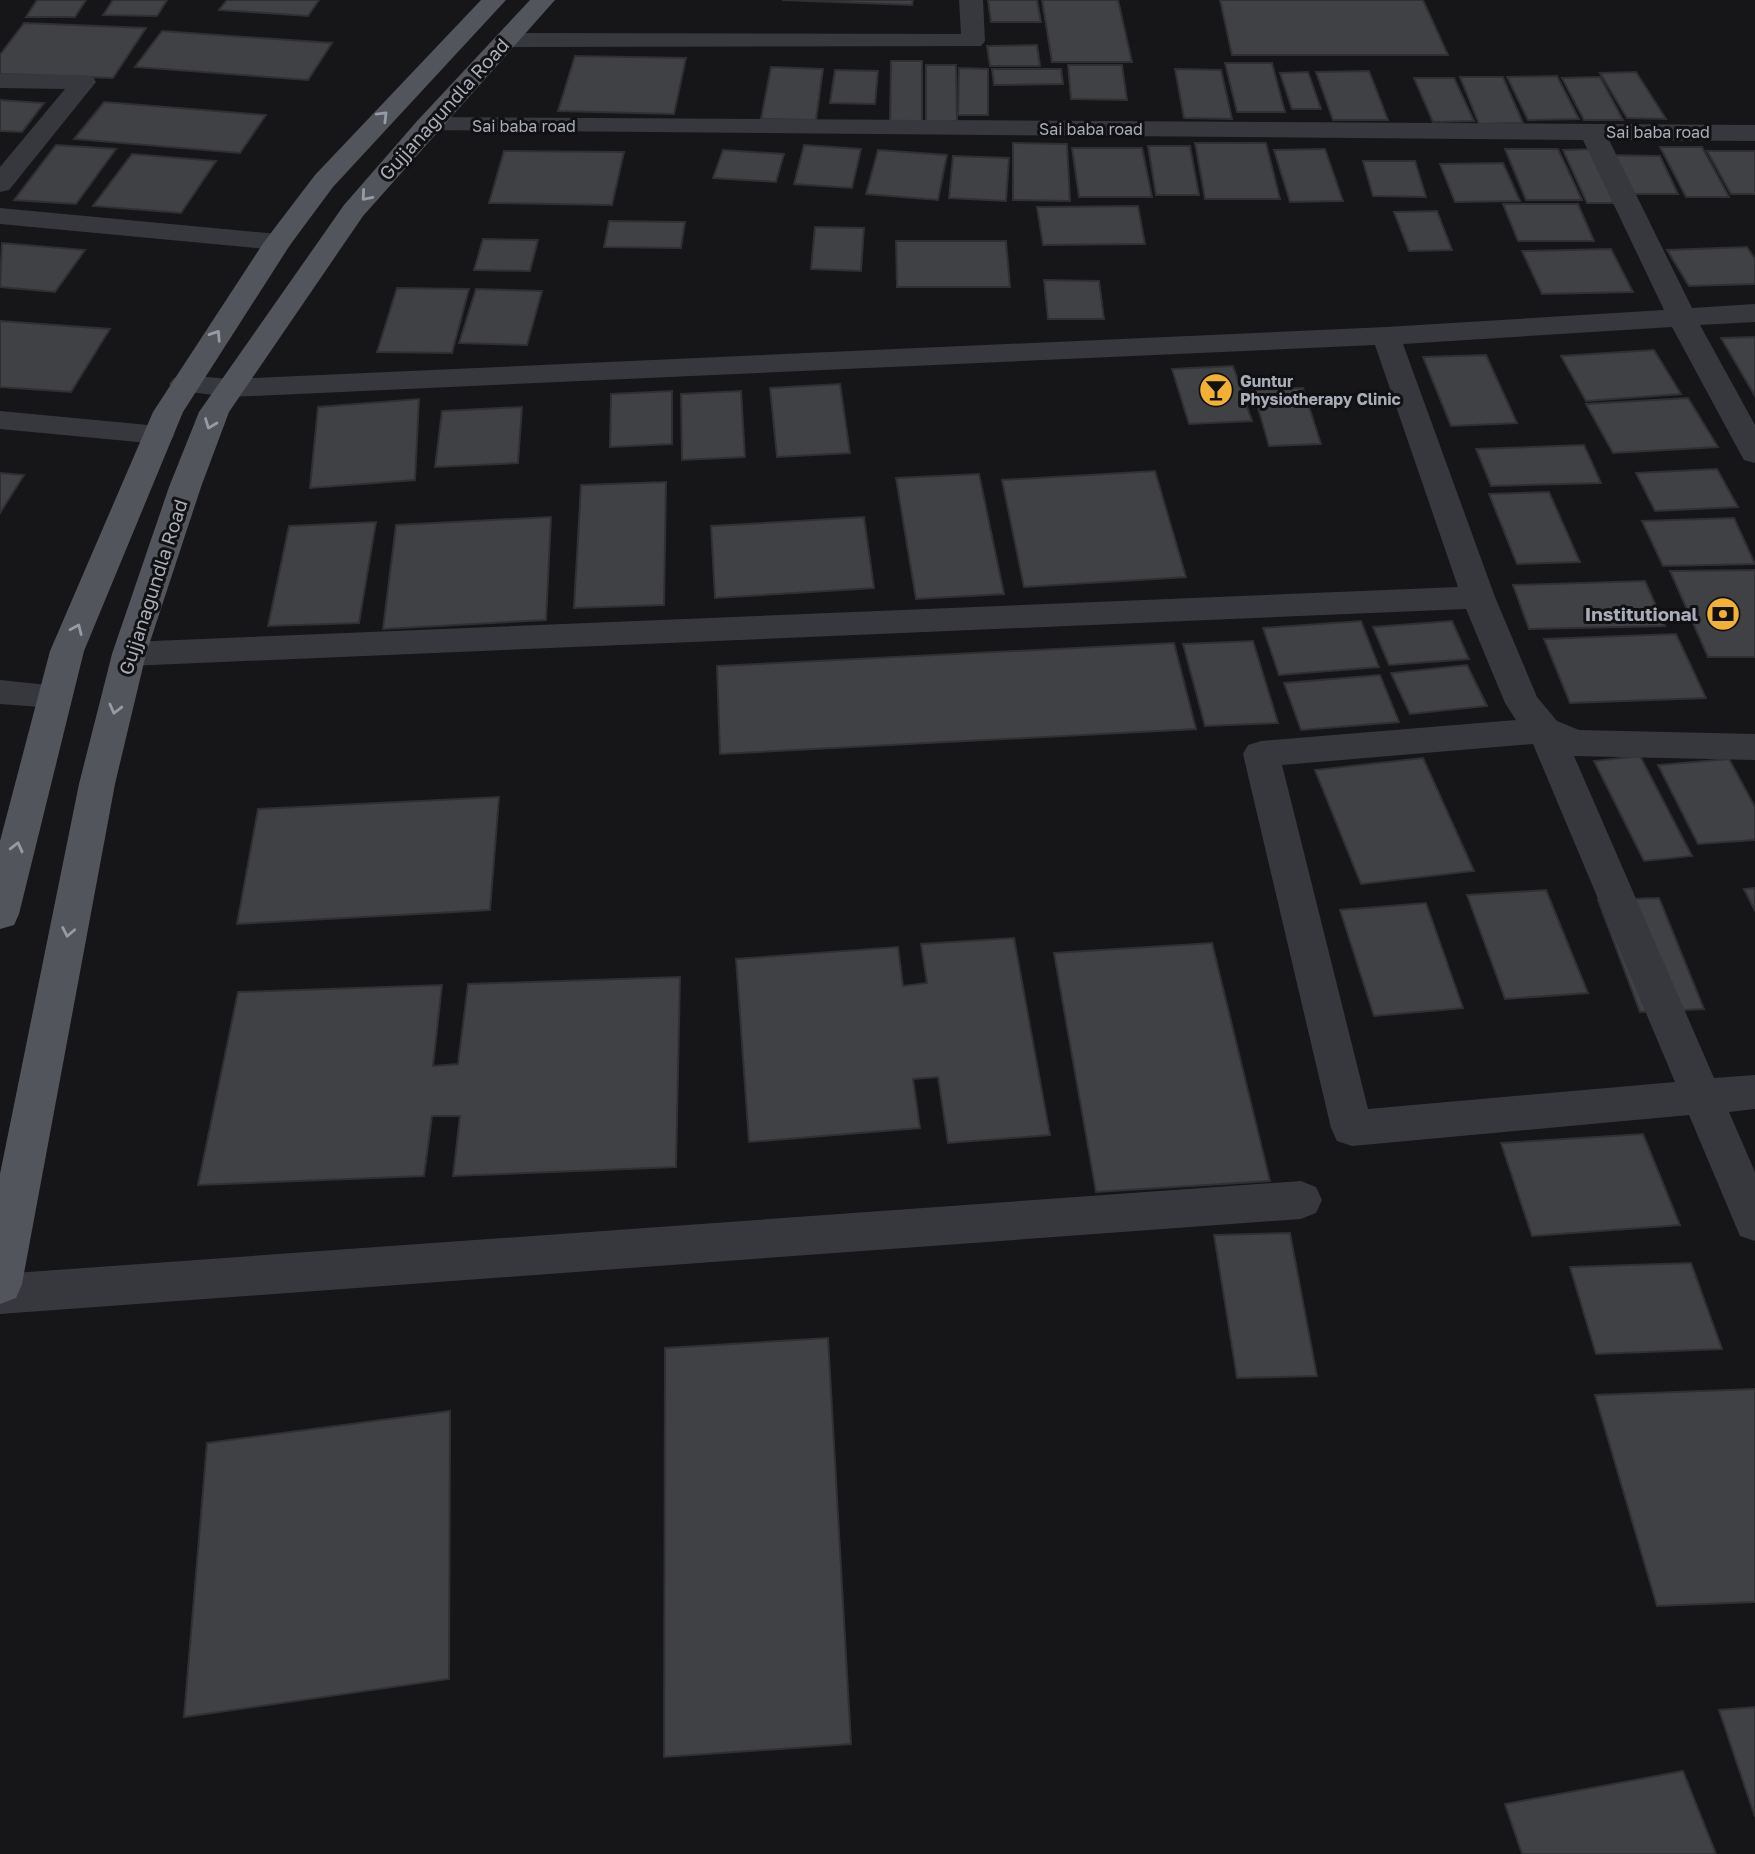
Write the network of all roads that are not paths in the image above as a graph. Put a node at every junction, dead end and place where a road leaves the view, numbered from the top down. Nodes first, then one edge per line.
1 (494, 0) edge
2 (543, 0) edge
3 (971, 0) edge
4 (506, 40) junction
5 (0, 81) edge
6 (427, 125) junction
7 (1592, 132) junction
8 (1755, 133) edge
9 (0, 184) edge
10 (0, 216) edge
11 (278, 242) junction
12 (1755, 313) edge
13 (1682, 318) junction
14 (1386, 336) junction
15 (184, 384) junction
16 (230, 388) junction
17 (0, 419) edge
18 (159, 435) junction
19 (1755, 453) edge
20 (1478, 597) junction
21 (128, 654) junction
22 (0, 692) edge
23 (55, 696) junction
24 (1545, 730) junction
25 (1755, 747) edge
26 (0, 914) edge
27 (1755, 1092) edge
28 (1700, 1097) junction
29 (1301, 1200) dead end
30 (1755, 1222) edge
31 (0, 1284) edge
32 (0, 1294) edge

11 -> 1 main road, Gujjanagundla Road
2 - 4 main road, Gujjanagundla Road
3 - 4 street
4 - 6 main road, Gujjanagundla Road
5 - 9 street
6 - 7 street, Sai baba road
6 -> 16 main road, Gujjanagundla Road
7 - 8 street, Sai baba road
7 - 13 street
10 - 11 street
15 -> 11 main road, Gujjanagundla Road
12 - 13 street
13 - 14 street
13 - 19 street
14 - 16 street
14 - 20 street
15 - 16 street
15 - 18 main road, Gujjanagundla Road
16 -> 21 main road, Gujjanagundla Road
17 - 18 street
23 -> 18 main road, Gujjanagundla Road
20 - 21 street
20 - 24 street
21 -> 31 main road, Gujjanagundla Road
22 - 23 street
26 -> 23 main road, Gujjanagundla Road
24 - 25 street
24 - 28 street
24 - 28 street
27 - 28 street
28 - 30 street
29 - 32 street

